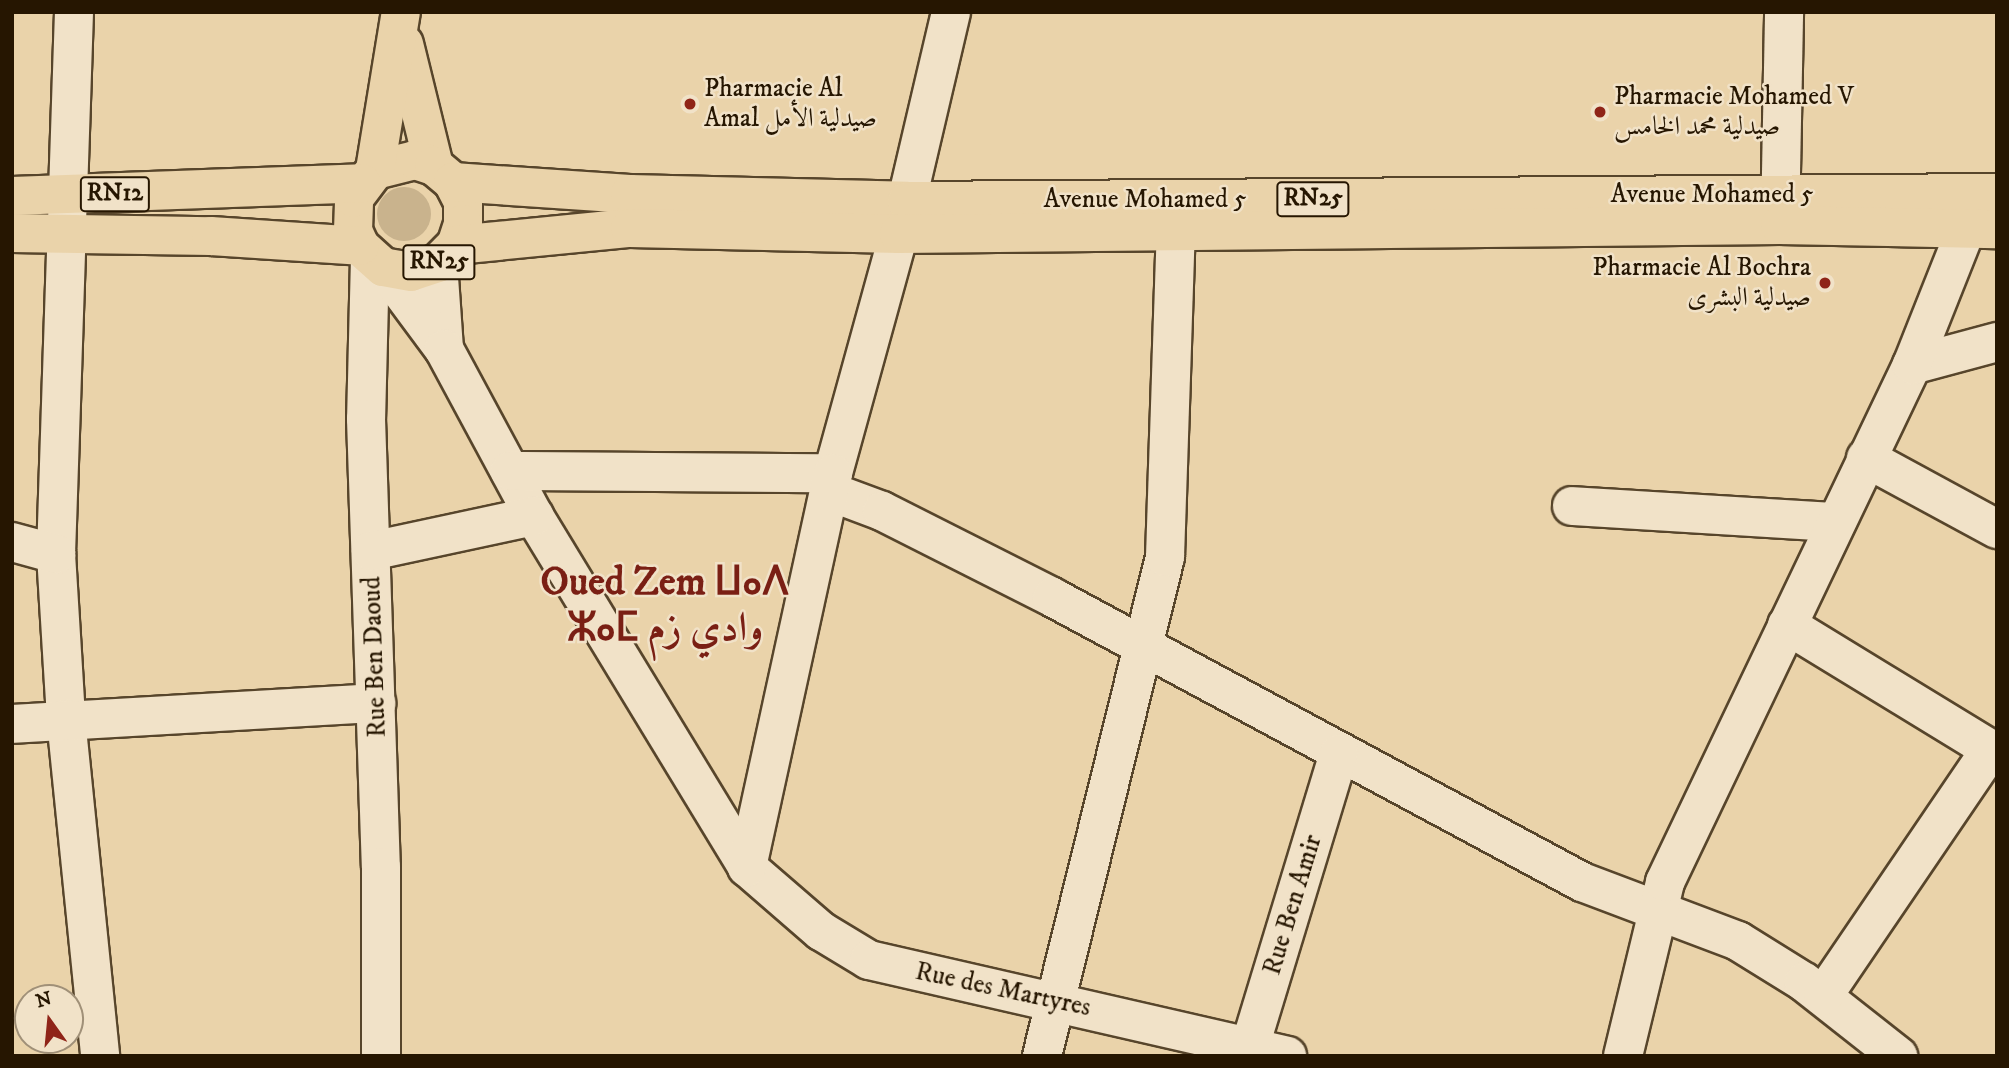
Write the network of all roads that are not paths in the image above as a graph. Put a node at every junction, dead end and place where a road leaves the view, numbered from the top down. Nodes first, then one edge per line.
1 (74, 12) edge
2 (951, 12) edge
3 (1784, 12) edge
4 (401, 20) edge
5 (443, 174) junction
6 (369, 176) junction
7 (1997, 193) edge
8 (12, 196) edge
9 (1780, 209) junction
10 (630, 211) junction
11 (70, 214) junction
12 (1177, 216) junction
13 (903, 217) junction
14 (1982, 228) edge
15 (12, 233) edge
16 (447, 254) junction
17 (371, 257) junction
18 (1997, 342) edge
19 (444, 349) junction
20 (1912, 365) junction
21 (1866, 458) junction
22 (510, 471) junction
23 (832, 483) junction
24 (1572, 506) dead end
25 (534, 516) junction
26 (1835, 522) junction
27 (1997, 529) edge
28 (12, 542) edge
29 (372, 551) junction
30 (56, 554) junction
31 (1787, 625) junction
32 (1147, 648) junction
33 (376, 703) junction
34 (66, 719) junction
35 (12, 724) edge
36 (1994, 751) edge
37 (1339, 754) junction
38 (747, 867) junction
39 (1654, 913) junction
40 (1823, 996) junction
41 (1056, 1000) junction
42 (1249, 1051) edge
43 (100, 1056) edge
44 (380, 1056) edge
45 (1042, 1056) edge
46 (1287, 1056) edge
47 (1623, 1056) edge
48 (1898, 1056) edge

1 - 11 street
2 - 13 street
3 - 9 street
4 - 5 main road, RN25
4 - 6 main road, RN25
5 - 6 main road, RN25
5 - 10 main road, RN25
5 - 16 main road, RN25
6 - 11 main road, RN12
6 - 17 main road, RN25
7 - 9 main road, Avenue Mohamed 5 / RN25
8 - 11 main road, RN12
9 - 12 main road, Avenue Mohamed 5 / RN25
9 - 14 main road, Avenue Mohamed 5 / RN25
10 - 13 main road, Avenue Mohamed 5 / RN25
10 - 16 main road, RN25
11 - 15 main road, RN12
11 - 17 main road, RN12
11 - 30 street
12 - 13 main road, Avenue Mohamed 5 / RN25
12 - 32 street
13 - 23 street
14 - 20 street
16 - 17 main road, RN25
16 - 19 street
17 - 19 street, Rue des Martyres
17 - 29 street, Rue Ben Daoud
18 - 20 street
19 - 22 street, Rue des Martyres
20 - 21 street
21 - 26 street
21 - 27 street
22 - 23 street
22 - 25 street, Rue des Martyres
23 - 32 street
23 - 38 street
24 - 26 street
25 - 29 street
25 - 38 street, Rue des Martyres
26 - 31 street
28 - 30 street
29 - 33 street, Rue Ben Daoud
30 - 34 street
31 - 36 street
31 - 39 street
32 - 37 street
32 - 41 street
33 - 34 street
33 - 44 street, Rue Ben Daoud
34 - 35 street
34 - 43 street
36 - 40 street
37 - 39 street
37 - 42 street, Rue Ben Amir
38 - 41 street, Rue des Martyres
39 - 40 street
39 - 47 street
40 - 48 street
41 - 42 street, Rue des Martyres
41 - 45 street
42 - 46 street, Rue des Martyres

